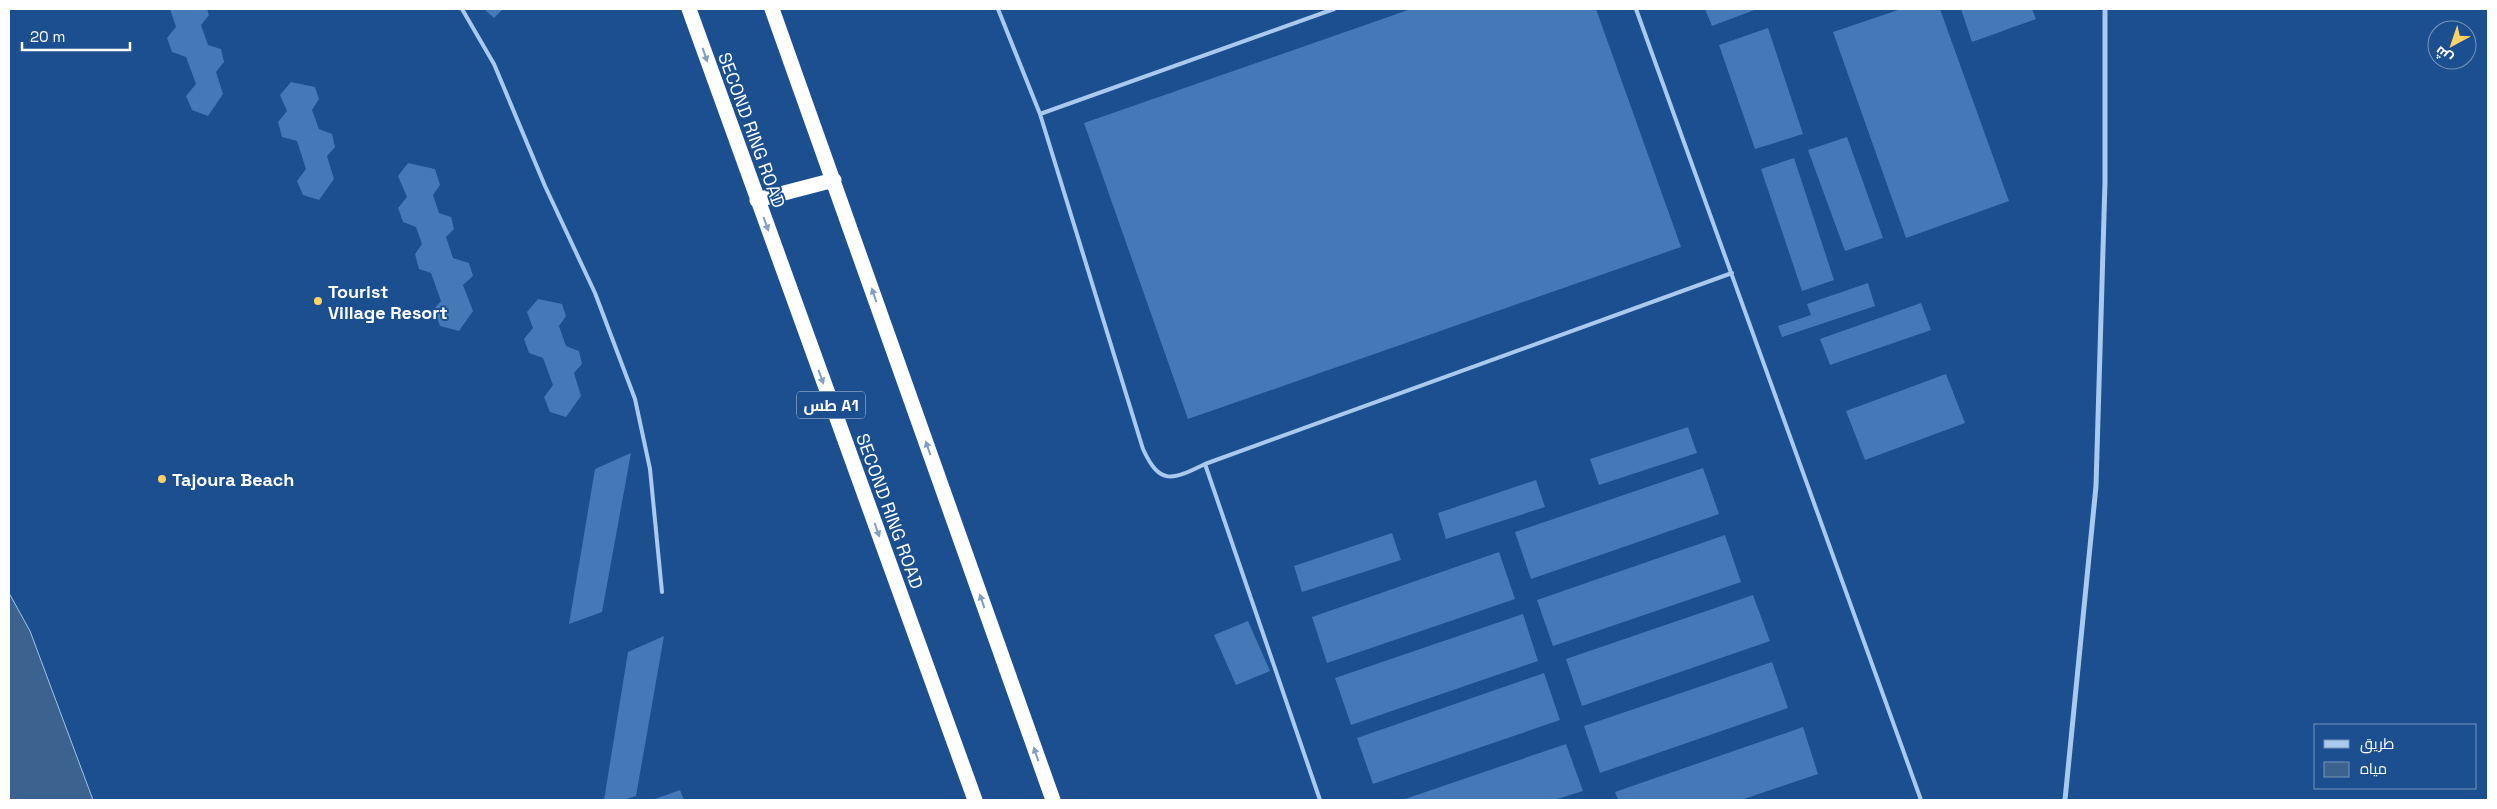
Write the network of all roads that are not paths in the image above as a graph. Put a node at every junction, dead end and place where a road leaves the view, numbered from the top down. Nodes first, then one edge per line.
1 (462, 9) edge
2 (689, 9) edge
3 (772, 9) edge
4 (998, 9) edge
5 (1334, 9) edge
6 (1636, 9) edge
7 (2105, 9) edge
8 (1040, 114) junction
9 (834, 180) junction
10 (757, 200) junction
11 (1732, 273) junction
12 (1205, 464) junction
13 (662, 592) dead end
14 (975, 800) edge
15 (1052, 800) edge
16 (1320, 800) edge
17 (1921, 800) edge
18 (2065, 800) edge

1 - 13 lane
2 -> 10 highway, SECOND RING ROAD / طس A1
3 - 9 highway
4 - 8 lane
5 - 8 lane
6 - 11 lane
7 - 18 street
8 - 12 lane
9 - 10 highway
15 -> 9 highway
10 -> 14 highway, SECOND RING ROAD / طس A1
11 - 12 lane
11 - 17 lane
12 - 16 lane

